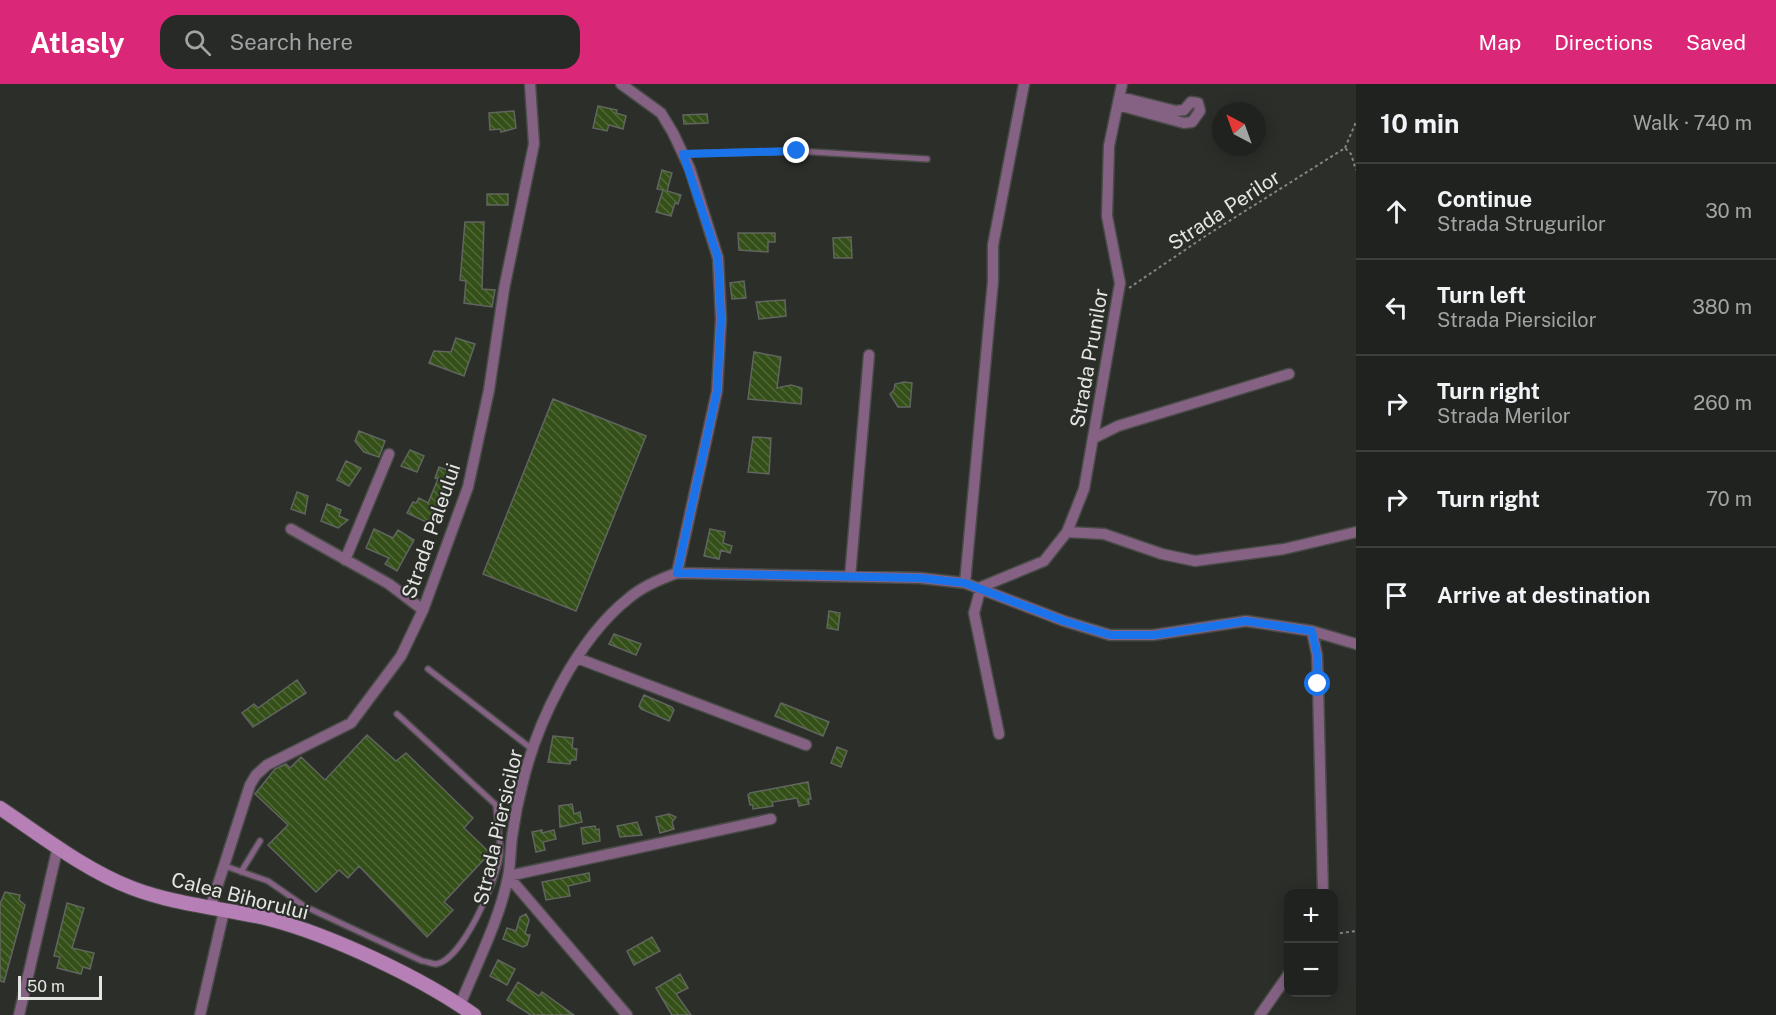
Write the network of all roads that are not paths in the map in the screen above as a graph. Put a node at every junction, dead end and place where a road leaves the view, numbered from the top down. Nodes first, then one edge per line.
1 (530, 84) edge
2 (621, 84) edge
3 (1023, 84) edge
4 (1122, 84) edge
5 (1119, 101) junction
6 (683, 154) junction
7 (927, 159) dead end
8 (870, 356) dead end
9 (1289, 374) dead end
10 (1094, 438) junction
11 (388, 454) dead end
12 (291, 530) dead end
13 (1068, 532) junction
14 (1356, 532) edge
15 (345, 560) junction
16 (677, 573) junction
17 (850, 577) junction
18 (965, 583) junction
19 (981, 587) junction
20 (423, 610) junction
21 (1312, 631) junction
22 (1356, 644) edge
23 (577, 658) junction
24 (428, 669) dead end
25 (397, 714) dead end
26 (999, 734) dead end
27 (806, 745) dead end
28 (533, 750) junction
29 (0, 808) edge
30 (771, 819) dead end
31 (260, 841) dead end
32 (58, 846) junction
33 (225, 866) junction
34 (241, 872) junction
35 (508, 876) junction
36 (1323, 889) edge
37 (210, 909) junction
38 (224, 911) junction
39 (1284, 981) edge
40 (460, 1005) junction
41 (19, 1015) edge
42 (200, 1015) edge
43 (474, 1015) edge
44 (627, 1015) edge
45 (1260, 1015) edge

1 - 20 street, Strada Paleului
2 - 6 street
3 - 18 street
4 - 5 street, Strada Prunilor
5 - 5 street
5 - 10 street, Strada Prunilor
6 - 7 lane
6 - 16 street
8 - 17 street
9 - 10 street
10 - 13 street, Strada Prunilor
11 - 15 street
12 - 15 street
13 - 14 street
13 - 19 street, Strada Prunilor
15 - 20 street
16 - 17 street, Strada Piersicilor
16 - 23 street, Strada Piersicilor
17 - 18 street, Strada Piersicilor
18 - 19 street, Strada Piersicilor
19 - 21 street, Strada Piersicilor
19 - 26 street
20 - 33 street, Strada Paleului
21 - 22 street, Strada Piersicilor
21 - 36 street
23 - 27 street
23 - 28 street, Strada Piersicilor
24 - 28 lane
25 - 34 lane
28 - 35 street, Strada Piersicilor
29 - 32 main road, Calea Bihorului
30 - 35 street
31 - 34 lane
32 - 37 main road, Calea Bihorului
32 - 41 street
33 - 34 lane
33 - 37 street, Strada Paleului
35 - 40 street, Strada Piersicilor
35 - 44 street
37 - 38 main road, Calea Bihorului
38 - 40 main road, Calea Bihorului
38 - 42 street
39 - 45 street
40 - 43 main road, Calea Bihorului

